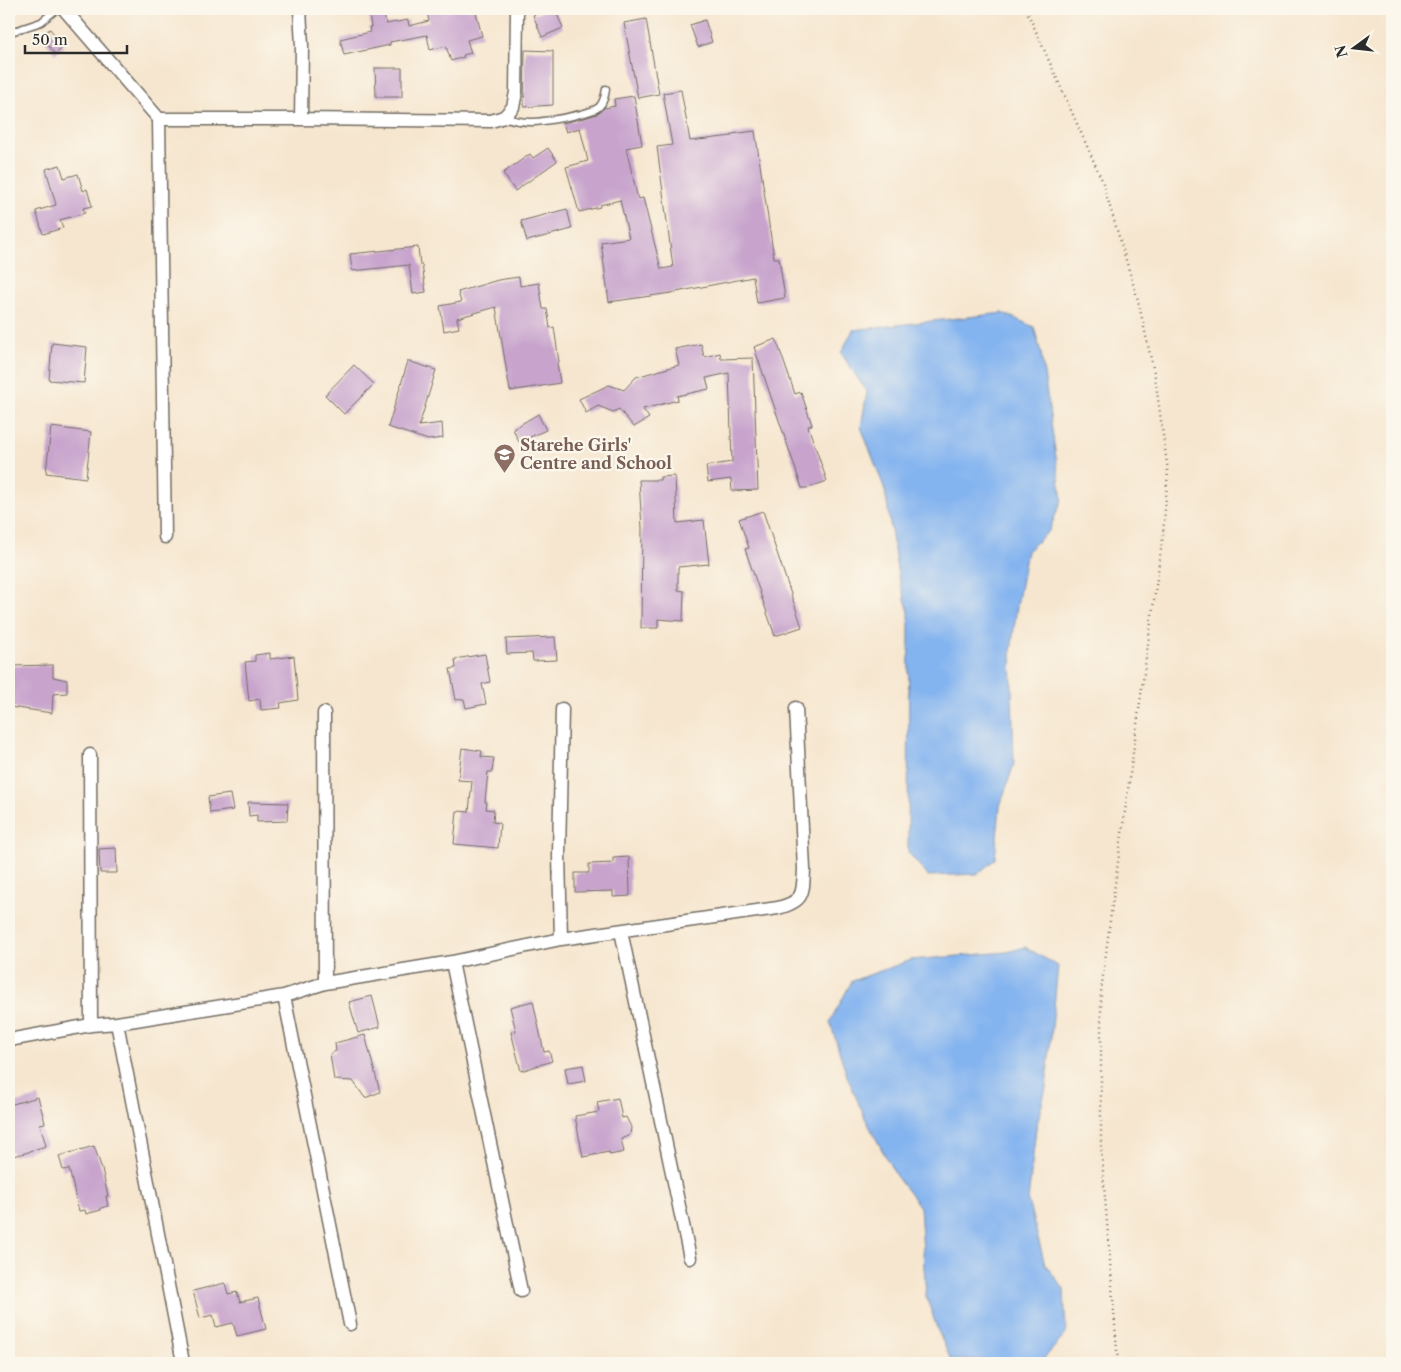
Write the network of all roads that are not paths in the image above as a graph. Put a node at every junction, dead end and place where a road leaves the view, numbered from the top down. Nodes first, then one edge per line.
1 (56, 9) edge
2 (64, 9) edge
3 (300, 9) edge
4 (517, 9) edge
5 (9, 28) edge
6 (606, 89) dead end
7 (504, 117) junction
8 (159, 119) junction
9 (301, 119) junction
10 (165, 537) dead end
11 (796, 708) dead end
12 (562, 710) dead end
13 (324, 713) dead end
14 (90, 755) dead end
15 (621, 931) junction
16 (561, 939) junction
17 (452, 962) junction
18 (325, 983) junction
19 (284, 996) junction
20 (117, 1023) junction
21 (91, 1025) junction
22 (9, 1040) edge
23 (690, 1258) dead end
24 (521, 1291) dead end
25 (350, 1324) dead end
26 (182, 1357) dead end

1 - 5 lane
2 - 8 street
3 - 9 street
4 - 7 street
6 - 7 lane
7 - 9 street
8 - 9 street
8 - 10 street
11 - 15 street
12 - 16 street
13 - 18 street
14 - 21 street
15 - 16 street
15 - 23 street
16 - 17 street
17 - 18 street
17 - 24 street
18 - 19 street
19 - 20 street
19 - 25 street
20 - 21 street
20 - 26 street
21 - 22 street

